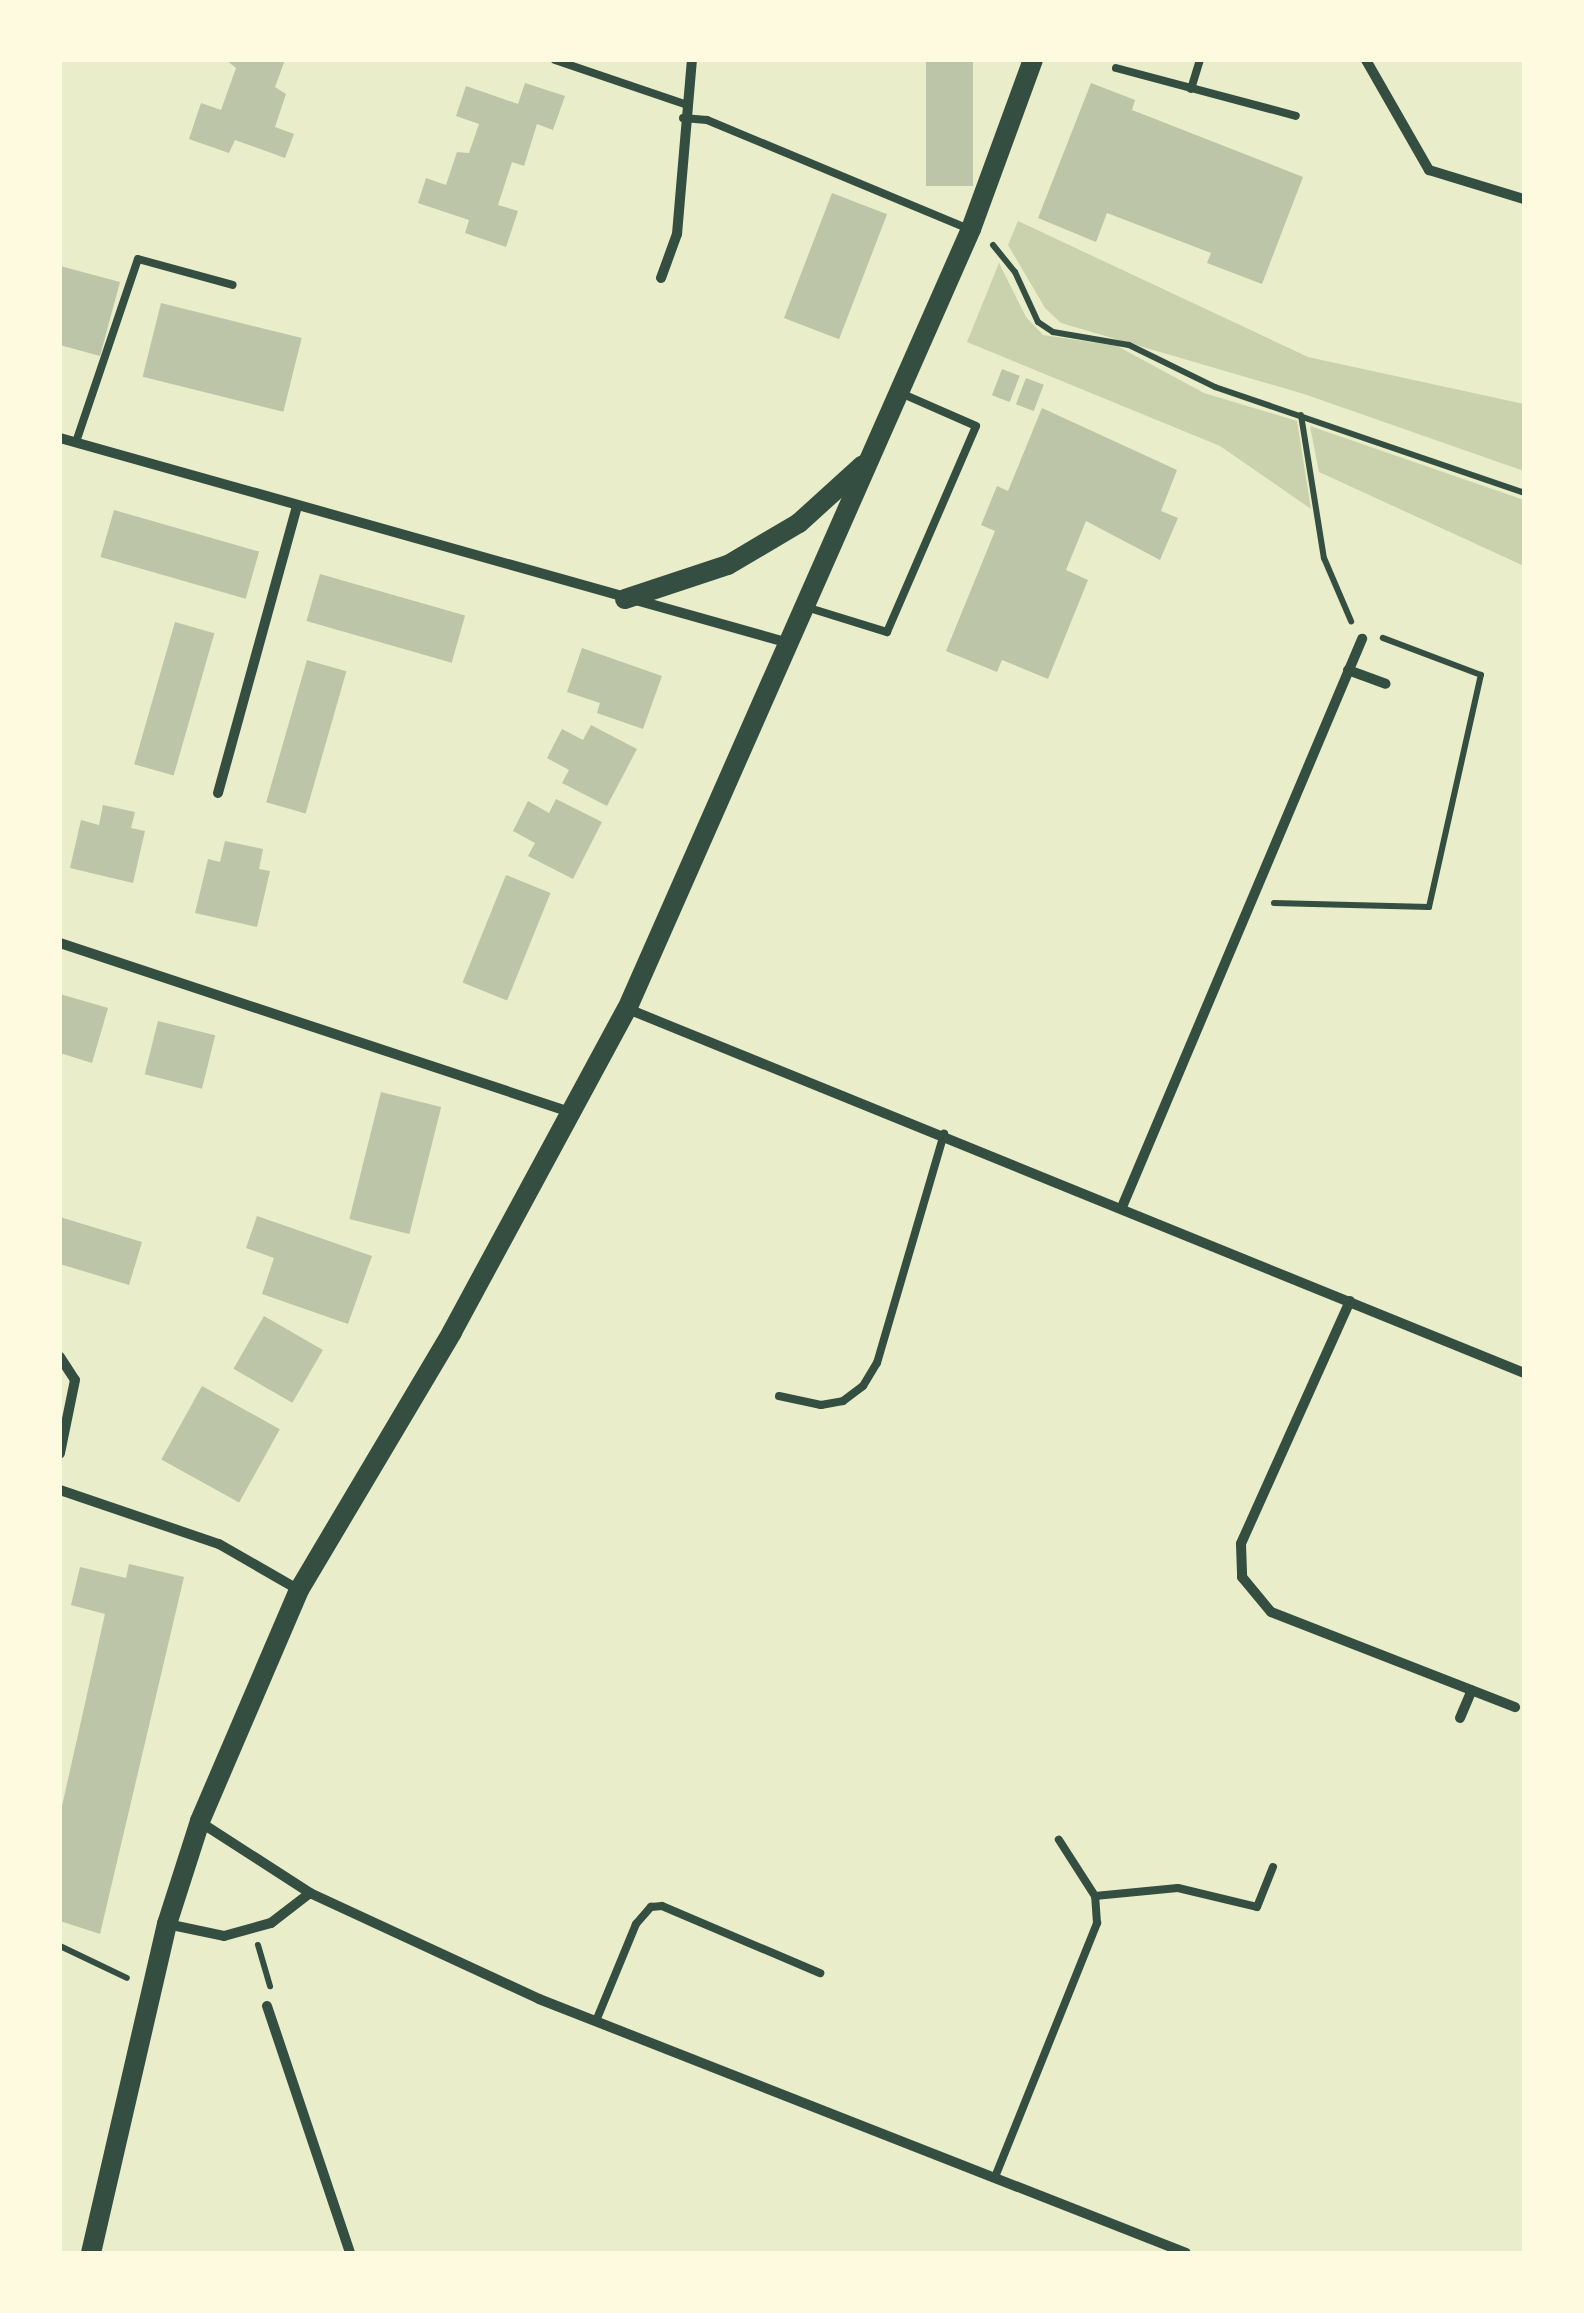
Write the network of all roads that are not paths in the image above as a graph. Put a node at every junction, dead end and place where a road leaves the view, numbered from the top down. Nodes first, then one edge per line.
1 (554, 60) edge
2 (692, 60) edge
3 (1033, 60) edge
4 (1200, 60) edge
5 (1366, 60) edge
6 (1116, 68) dead end
7 (1191, 88) junction
8 (684, 104) junction
9 (1296, 116) dead end
10 (683, 118) junction
11 (1524, 198) edge
12 (970, 231) junction
13 (662, 278) dead end
14 (233, 285) dead end
15 (900, 393) junction
16 (60, 438) edge
17 (76, 442) junction
18 (874, 455) junction
19 (298, 506) junction
20 (625, 599) junction
21 (806, 607) junction
22 (1362, 639) road end
23 (790, 644) junction
24 (1348, 670) junction
25 (1386, 684) dead end
26 (218, 793) dead end
27 (60, 943) edge
28 (627, 1008) junction
29 (570, 1112) junction
30 (944, 1134) junction
31 (1122, 1207) junction
32 (1350, 1301) junction
33 (60, 1358) edge
34 (1524, 1373) edge
35 (779, 1396) dead end
36 (60, 1453) edge
37 (60, 1490) edge
38 (299, 1590) junction
39 (1472, 1690) junction
40 (1515, 1707) dead end
41 (1460, 1718) dead end
42 (200, 1821) junction
43 (1058, 1840) dead end
44 (1273, 1867) dead end
45 (310, 1893) junction
46 (1095, 1896) junction
47 (167, 1924) junction
48 (820, 1973) dead end
49 (267, 2006) road end
50 (596, 2020) junction
51 (994, 2177) junction
52 (92, 2253) edge
53 (350, 2253) edge
54 (1186, 2253) edge

1 - 8 lane
2 - 8 street
3 - 12 main road
4 - 7 lane
5 - 11 street
6 - 7 lane
7 - 9 lane
8 - 10 street
10 - 12 lane
10 - 13 street
12 - 15 main road
14 - 17 lane
15 - 18 main road
15 - 21 lane
16 - 17 street
17 - 19 street
18 - 20 main road
18 - 21 main road
19 - 20 street
19 - 26 street
20 - 23 street
21 - 23 main road
22 - 24 street
23 - 28 main road
24 - 25 street
24 - 31 street
27 - 29 street
28 - 29 main road
28 - 30 street
29 - 38 main road
30 - 31 street
30 - 35 lane
31 - 32 street
32 - 34 street
32 - 39 street
33 - 36 street
37 - 38 street
38 - 42 main road
39 - 40 street
39 - 41 street
42 - 45 street
42 - 47 main road
43 - 46 lane
44 - 46 lane
45 - 47 street
45 - 50 street
46 - 51 lane
47 - 52 main road
48 - 50 lane
49 - 53 street
50 - 51 street
51 - 54 street

